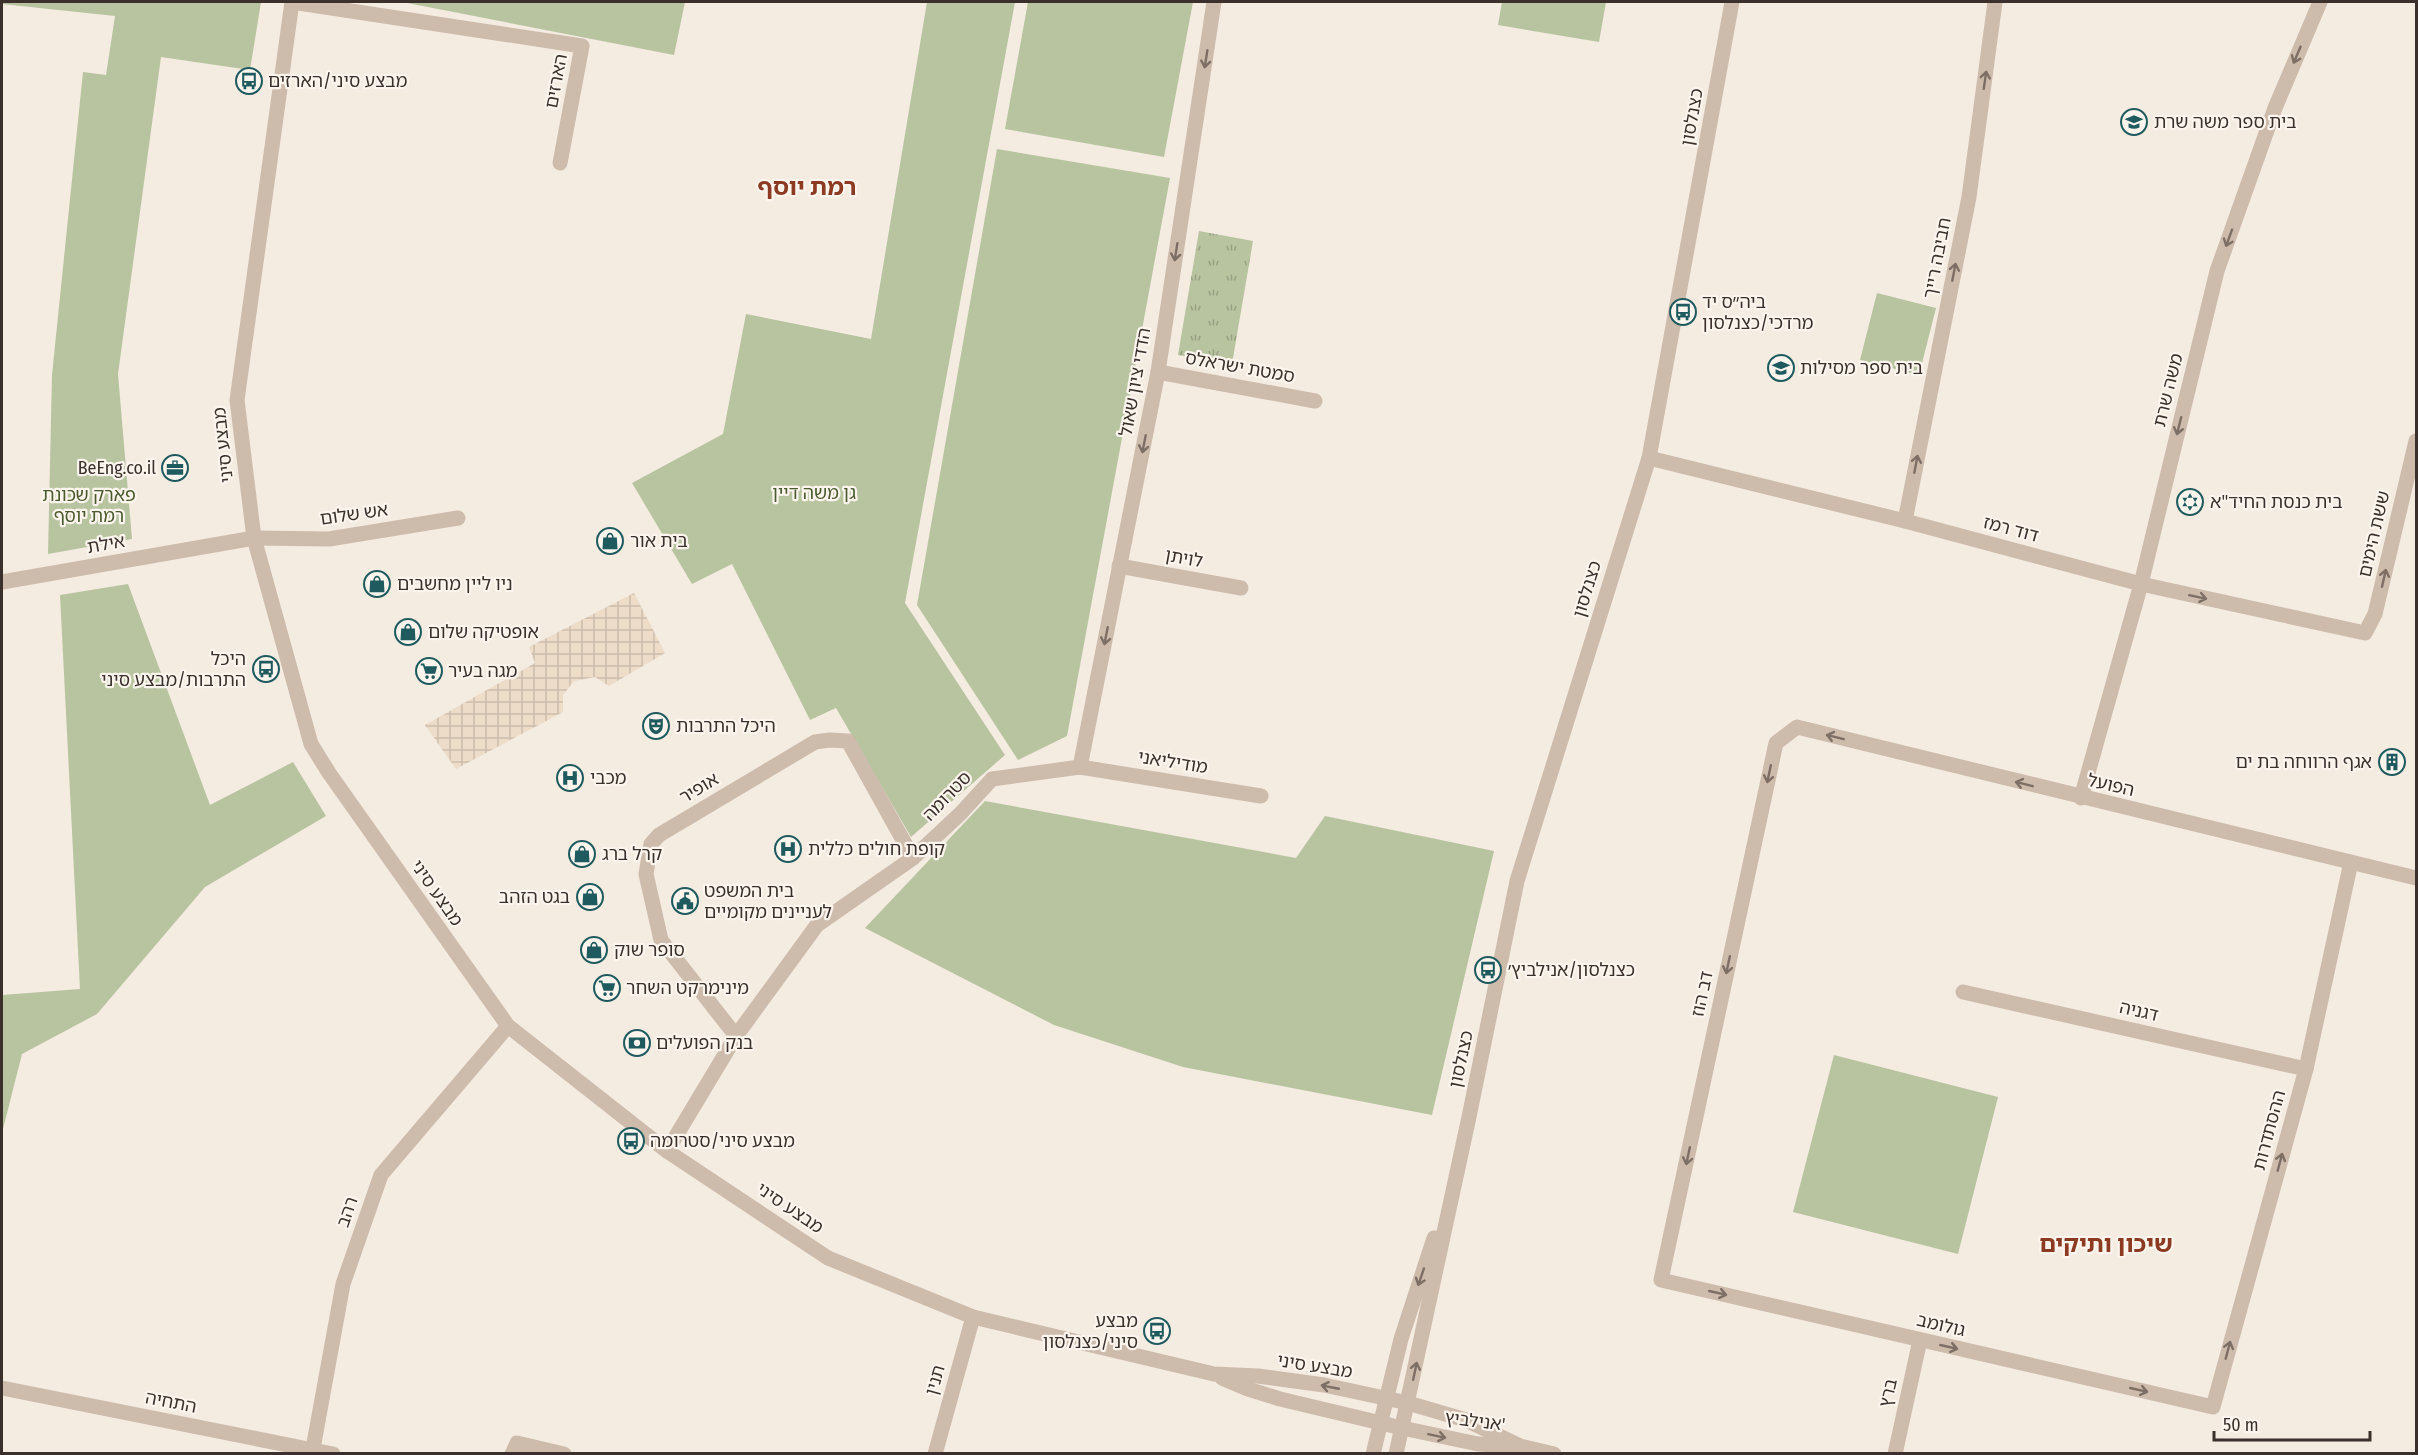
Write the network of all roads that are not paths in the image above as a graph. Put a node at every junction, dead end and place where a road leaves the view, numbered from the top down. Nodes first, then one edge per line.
1 (292, 2) edge
2 (1215, 2) edge
3 (1732, 2) edge
4 (1995, 2) edge
5 (2320, 2) edge
6 (560, 163) dead end
7 (1158, 372) junction
8 (1315, 400) dead end
9 (2416, 441) edge
10 (1648, 458) junction
11 (458, 518) dead end
12 (1905, 521) junction
13 (254, 538) junction
14 (1119, 566) junction
15 (2, 582) edge
16 (2141, 584) junction
17 (1241, 588) dead end
18 (2365, 633) joint
19 (1797, 727) joint
20 (1080, 767) junction
21 (1261, 796) dead end
22 (2081, 798) junction
23 (913, 858) junction
24 (2351, 862) junction
25 (2416, 878) edge
26 (1963, 992) dead end
27 (507, 1026) junction
28 (736, 1036) junction
29 (2306, 1068) junction
30 (667, 1150) junction
31 (1454, 1182) junction
32 (1661, 1280) joint
33 (973, 1317) junction
34 (1920, 1340) junction
35 (1214, 1374) junction
36 (2, 1388) edge
37 (1386, 1398) junction
38 (1408, 1403) junction
39 (2213, 1407) joint
40 (1380, 1423) junction
41 (1402, 1428) junction
42 (1520, 1446) junction
43 (312, 1452) edge
44 (333, 1454) edge
45 (512, 1454) edge
46 (564, 1454) edge
47 (935, 1454) edge
48 (1374, 1454) edge
49 (1396, 1454) edge
50 (1554, 1454) edge
51 (1895, 1454) edge

1 - 6 street, הארזים
1 - 13 street, מבצע סיני
2 -> 7 street, הדדי ציון שאול
3 - 10 street, כצנלסון
12 -> 4 street, חביבה רייך
5 -> 16 street, משה שרת
7 - 8 street, סמטת ישראלס
7 -> 14 street, הדדי ציון שאול
18 -> 9 street, ששת הימים
10 - 12 street, דוד רמז
10 - 31 street, כצנלסון
11 - 13 street, אש שלום
12 - 16 street, דוד רמז
13 - 15 street, אילת
13 - 27 street, מבצע סיני
14 - 17 street, לויתן
14 -> 20 street, הדדי ציון שאול
16 -> 18 street, דוד רמז
16 - 22 street, משה שרת
22 -> 19 street, הפועל
19 -> 32 street, דב הוז
20 - 21 street, מודיליאני
20 - 23 street, סטרומה
22 - 24 street, הפועל
23 - 28 street, סטרומה
23 - 28 street, אופיר
24 - 25 street, הפועל
24 - 29 street, ההסתדרות
26 - 29 street, דגניה
27 - 30 street, מבצע סיני
27 - 43 street, רהב
28 - 30 street, סטרומה
39 -> 29 street, ההסתדרות
30 - 33 street, מבצע סיני
31 -> 37 street, כצנלסון
38 -> 31 street, כצנלסון
32 -> 34 street, גולומב
33 - 35 street, מבצע סיני
33 - 47 street, תנין
34 -> 39 street, גולומב
34 - 51 street, ברץ
37 -> 35 street, מבצע סיני
35 - 40 street, מבצע סיני
36 - 43 street, התחיה
37 - 38 street, מבצע סיני
37 - 40 street, כצנלסון
38 - 41 street, כצנלסון
38 - 42 street, אנילביץ'
40 - 41 street, אנילביץ'
40 - 48 street, כצנלסון
41 -> 42 street, אנילביץ'
41 - 49 street, כצנלסון
42 - 50 street
43 - 44 street, התחיה
45 - 46 street

